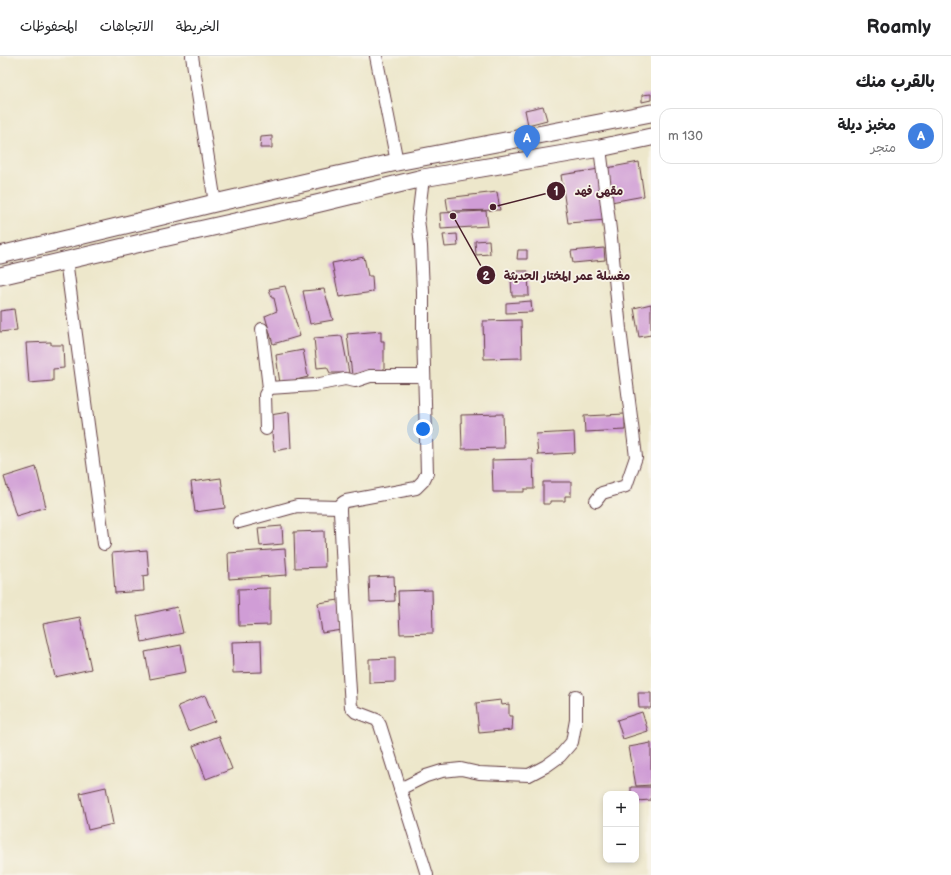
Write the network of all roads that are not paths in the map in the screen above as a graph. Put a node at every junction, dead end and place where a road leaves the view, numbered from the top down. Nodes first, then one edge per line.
1 (192, 56) edge
2 (376, 56) edge
3 (651, 113) edge
4 (651, 137) edge
5 (600, 148) junction
6 (397, 162) junction
7 (423, 178) junction
8 (215, 203) junction
9 (142, 221) junction
10 (144, 242) junction
11 (0, 255) edge
12 (66, 260) junction
13 (0, 276) edge
14 (262, 328) dead end
15 (424, 376) junction
16 (269, 388) junction
17 (266, 429) dead end
18 (596, 500) dead end
19 (340, 507) junction
20 (239, 522) dead end
21 (104, 544) dead end
22 (576, 696) dead end
23 (400, 789) junction
24 (427, 875) edge

1 - 8 street
2 - 6 street
3 - 6 main road
4 - 5 main road
5 - 7 main road
5 - 18 street
6 - 8 main road
7 - 10 main road
7 - 15 street
8 - 9 main road
9 - 10 main road
9 - 11 main road
10 - 12 main road
12 - 13 main road
12 - 21 street
14 - 16 street
15 - 16 street
15 - 19 street
16 - 17 street
19 - 20 street
19 - 23 street
22 - 23 street
23 - 24 street

